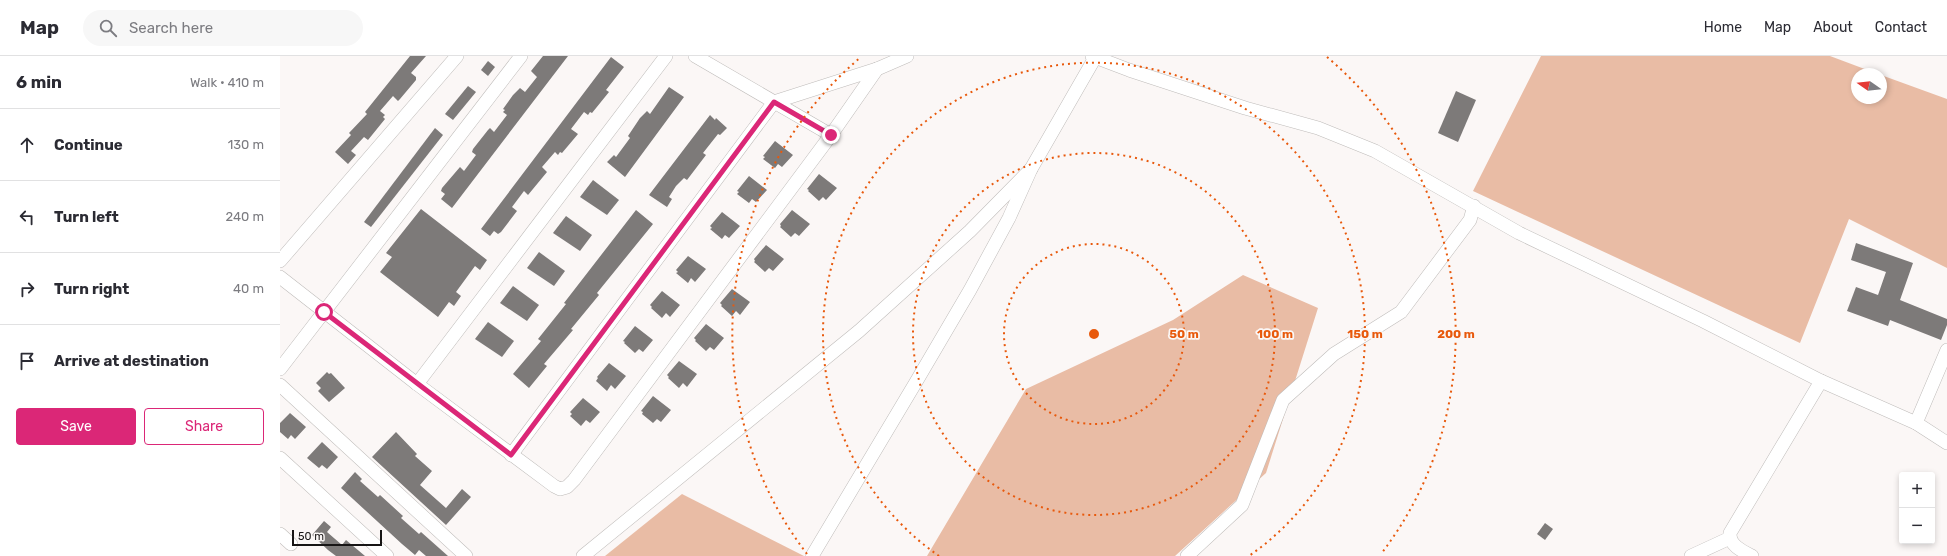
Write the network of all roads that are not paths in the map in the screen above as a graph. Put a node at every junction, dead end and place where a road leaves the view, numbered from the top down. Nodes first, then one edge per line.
1 (457, 56) edge
2 (521, 56) edge
3 (666, 56) edge
4 (695, 56) edge
5 (907, 56) edge
6 (1095, 56) edge
7 (877, 69) junction
8 (774, 102) junction
9 (831, 135) junction
10 (1031, 169) junction
11 (1474, 206) junction
12 (280, 261) edge
13 (280, 277) edge
14 (324, 312) junction
15 (1947, 350) edge
16 (280, 369) edge
17 (1821, 381) junction
18 (280, 384) edge
19 (417, 384) junction
20 (1916, 423) junction
21 (1947, 443) edge
22 (511, 455) junction
23 (280, 458) edge
24 (280, 534) edge
25 (1730, 538) junction
26 (291, 544) dead end
27 (387, 556) edge
28 (466, 556) edge
29 (584, 556) edge
30 (812, 556) edge
31 (1187, 556) edge
32 (1691, 556) edge
33 (1752, 556) edge

1 - 12 street
2 - 14 street
3 - 19 street
4 - 8 street
5 - 7 street
6 - 10 street
6 - 11 street
7 - 8 street
7 - 9 street
8 - 9 street
8 - 22 street
9 - 22 street
10 - 29 street
10 - 30 street
11 - 17 street
11 - 31 street
13 - 14 street
14 - 16 street
14 - 19 street
15 - 20 street
17 - 20 street
17 - 25 street
18 - 28 street
19 - 22 street
20 - 21 street
23 - 27 street
24 - 26 street
25 - 32 street
25 - 33 street

